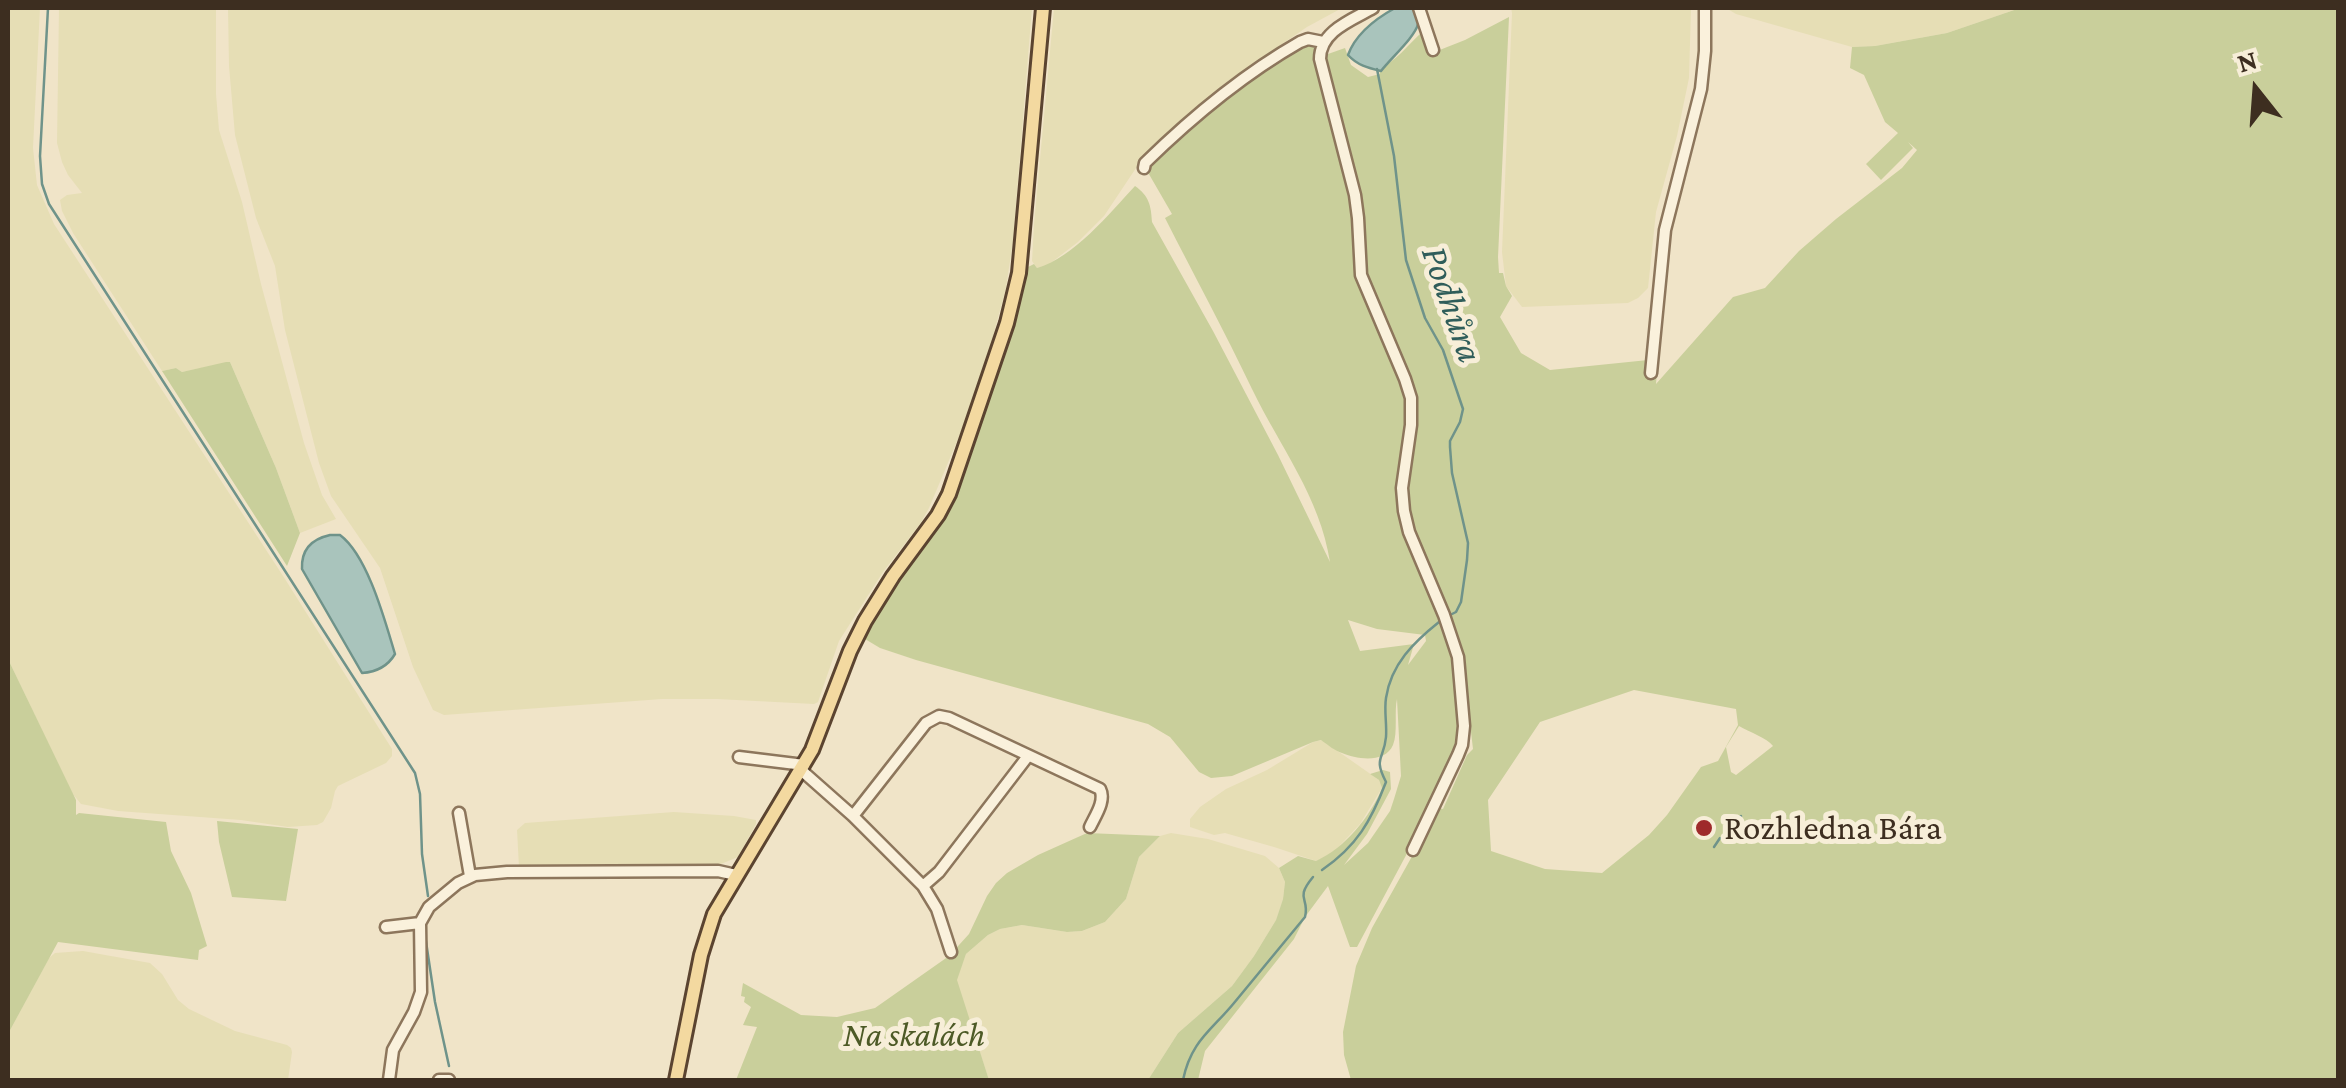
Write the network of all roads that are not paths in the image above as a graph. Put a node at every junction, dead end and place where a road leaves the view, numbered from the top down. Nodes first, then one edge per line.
1 (1043, 8) edge
2 (1373, 8) edge
3 (1419, 8) edge
4 (1705, 8) edge
5 (1324, 42) junction
6 (1434, 50) dead end
7 (1144, 168) dead end
8 (1650, 373) dead end
9 (1028, 756) junction
10 (739, 757) dead end
11 (802, 768) junction
12 (459, 812) dead end
13 (853, 816) junction
14 (1090, 827) dead end
15 (1414, 850) dead end
16 (736, 874) junction
17 (470, 876) junction
18 (923, 886) junction
19 (420, 923) junction
20 (386, 927) dead end
21 (951, 952) dead end
22 (389, 1080) edge
23 (439, 1080) edge
24 (449, 1080) edge
25 (676, 1080) edge

1 - 11 main road
2 - 5 street
3 - 6 street
4 - 8 street
5 - 7 street
5 - 15 street
9 - 13 street
9 - 14 street
9 - 18 street
10 - 11 street
11 - 13 street
11 - 16 main road
12 - 17 street
13 - 18 street
16 - 17 street
16 - 25 main road
17 - 19 street
18 - 21 street
19 - 20 street
19 - 22 street
23 - 24 street

